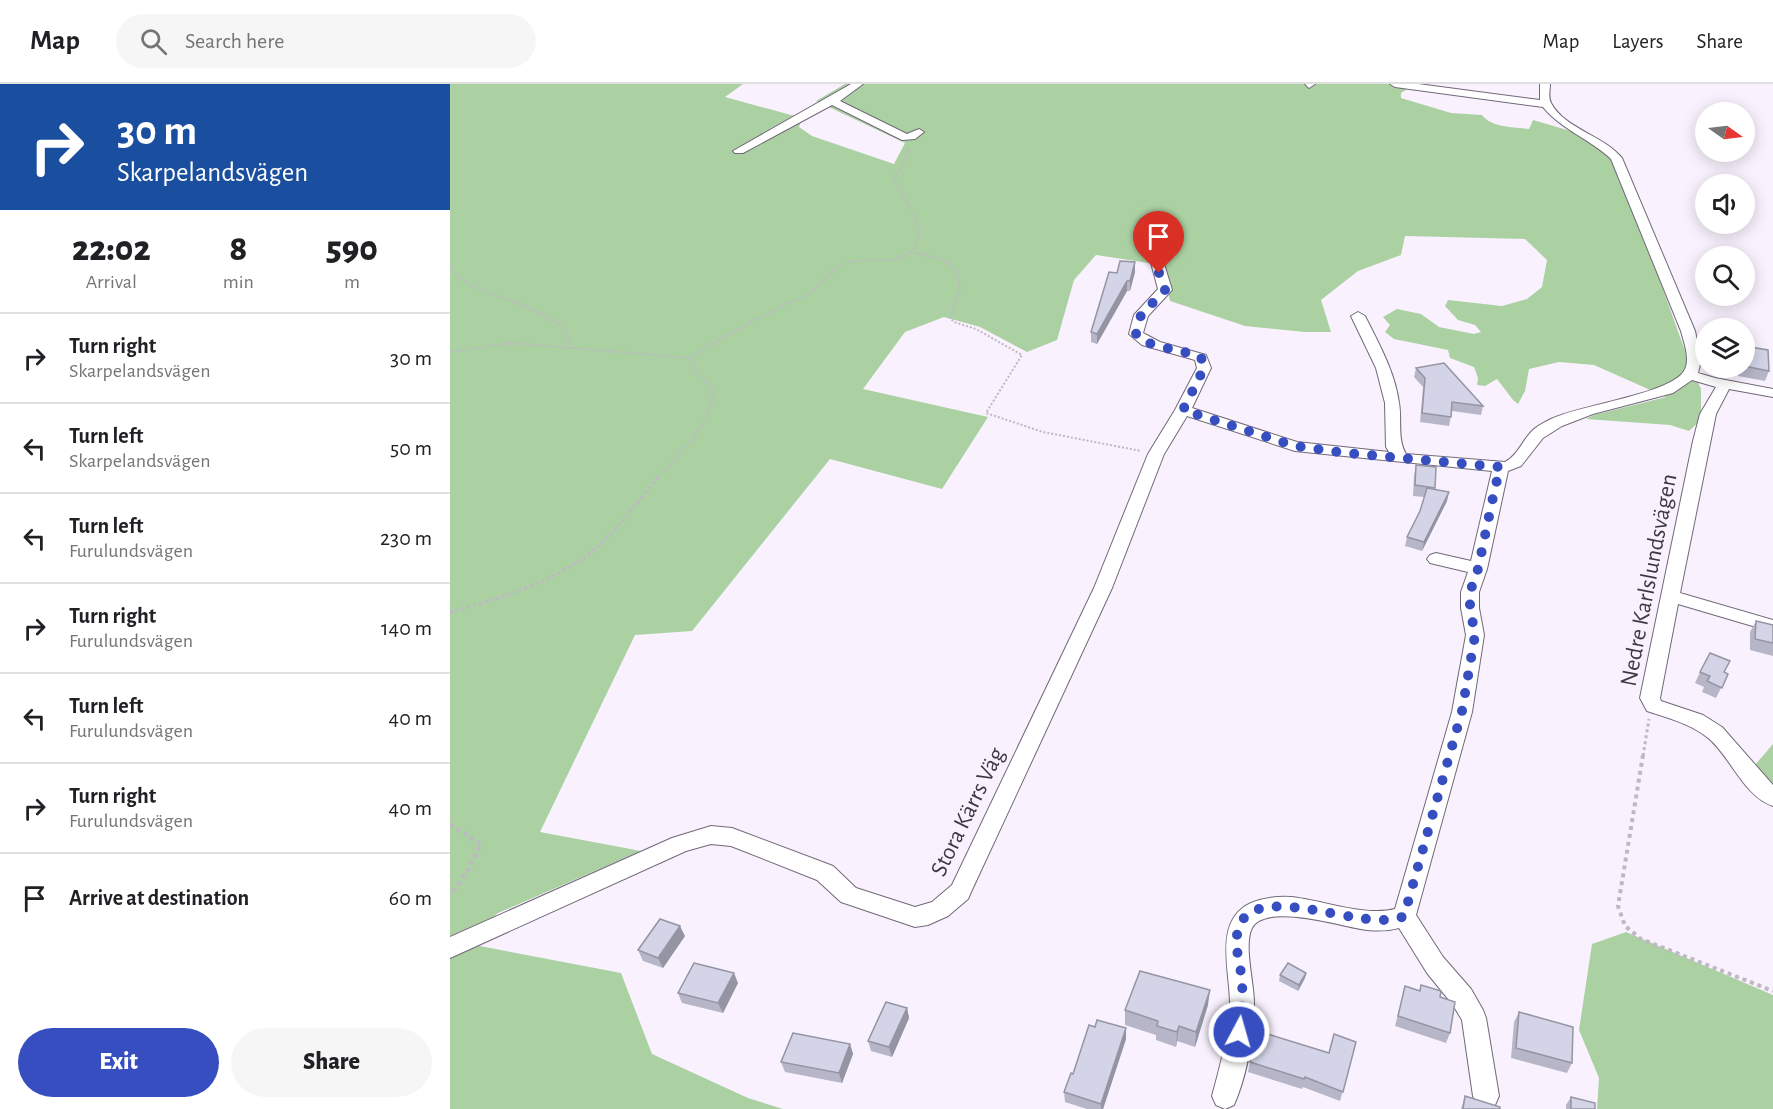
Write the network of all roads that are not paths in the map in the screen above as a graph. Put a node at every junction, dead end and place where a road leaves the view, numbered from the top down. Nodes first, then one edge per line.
1 (858, 84) edge
2 (1395, 84) edge
3 (1545, 84) edge
4 (833, 100) junction
5 (1534, 107) junction
6 (915, 134) road end
7 (739, 151) dead end
8 (1152, 244) dead end
9 (1358, 316) dead end
10 (1691, 375) junction
11 (1724, 385) junction
12 (1773, 393) edge
13 (1183, 410) junction
14 (1400, 457) junction
15 (1500, 467) junction
16 (1436, 559) dead end
17 (1478, 569) junction
18 (1670, 596) junction
19 (1773, 626) edge
20 (1773, 798) edge
21 (1404, 916) junction
22 (450, 948) edge
23 (1225, 1096) dead end
24 (1486, 1096) dead end

1 - 4 street
2 - 5 street
3 - 5 street
4 - 6 street
4 - 7 street
5 - 10 street
8 - 13 street, Stora Kärrs Väg
9 - 14 street
10 - 11 street
10 - 15 street
11 - 12 street
11 - 18 street, Nedre Karlslundsvägen
13 - 14 street
13 - 22 street, Stora Kärrs Väg
14 - 15 street
15 - 17 street
16 - 17 street
17 - 21 street
18 - 19 street
18 - 20 street, Nedre Karlslundsvägen
21 - 23 street
21 - 24 street

